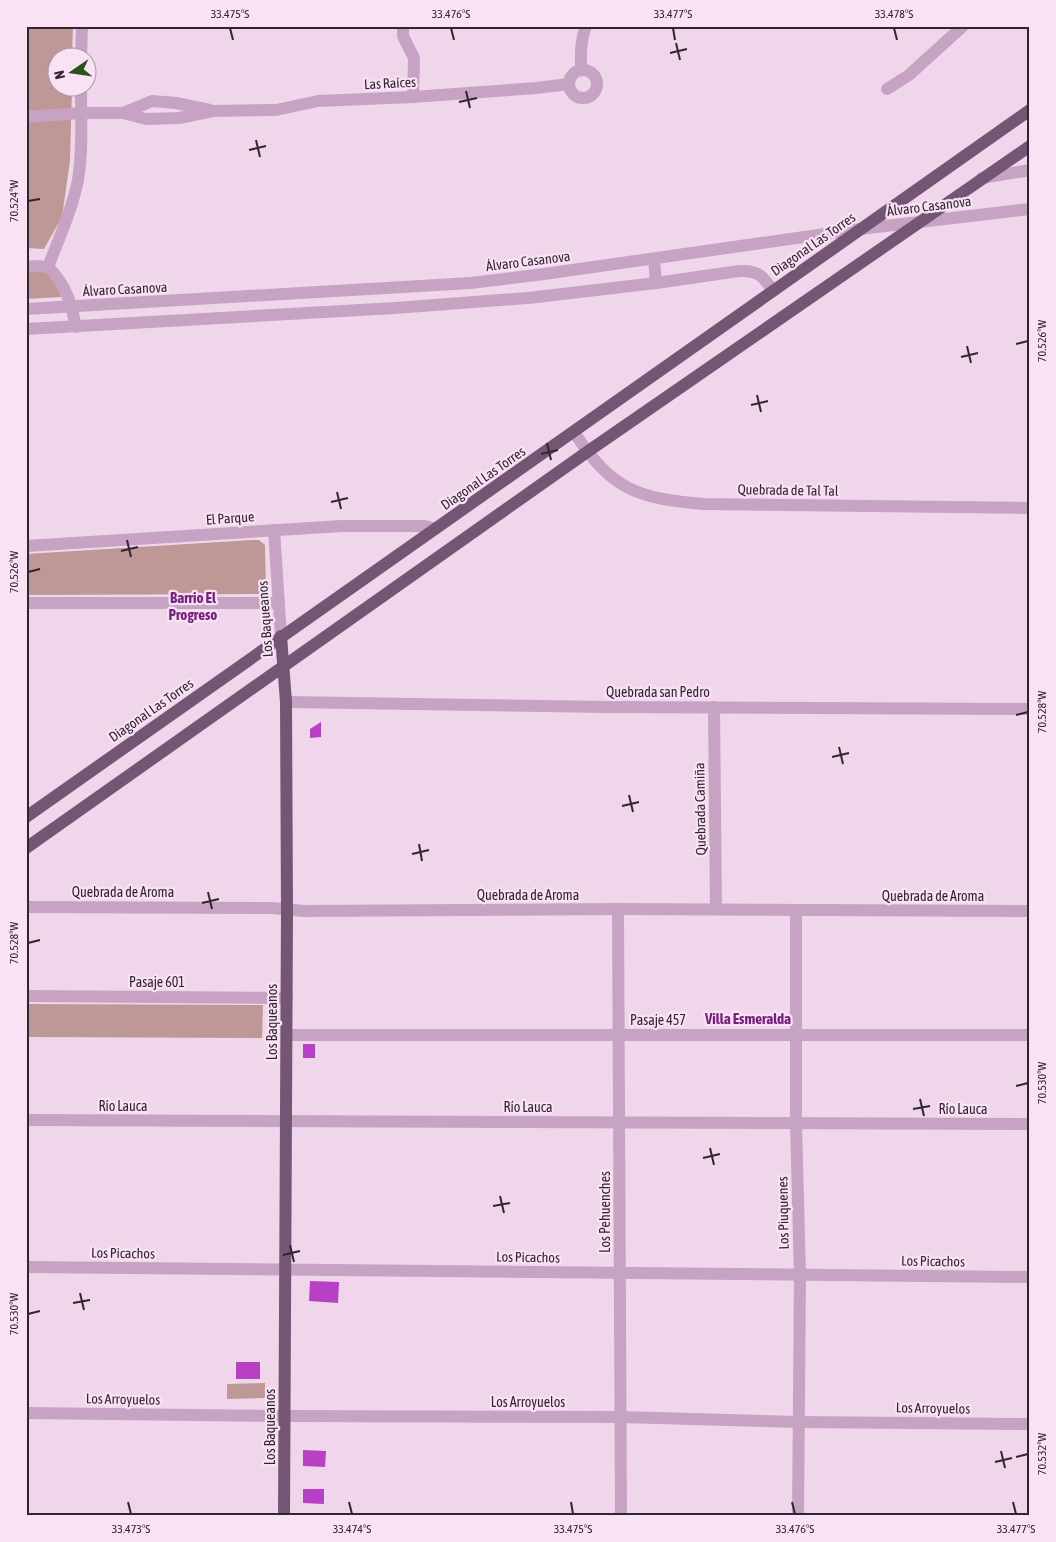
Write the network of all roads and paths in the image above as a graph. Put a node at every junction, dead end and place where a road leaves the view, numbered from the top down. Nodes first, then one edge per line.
1 (82, 26) edge
2 (403, 26) edge
3 (586, 26) edge
4 (963, 26) edge
5 (82, 48) edge
6 (581, 70) junction
7 (569, 84) junction
8 (886, 89) dead end
9 (413, 97) junction
10 (81, 98) edge
11 (1030, 110) edge
12 (214, 111) junction
13 (81, 113) junction
14 (123, 113) junction
15 (26, 117) edge
16 (1030, 146) edge
17 (1030, 170) edge
18 (982, 178) junction
19 (1030, 209) edge
20 (917, 223) junction
21 (860, 229) junction
22 (654, 259) junction
23 (26, 267) edge
24 (48, 267) junction
25 (656, 283) junction
26 (773, 291) junction
27 (72, 307) junction
28 (26, 309) edge
29 (76, 327) junction
30 (26, 329) edge
31 (574, 432) junction
32 (587, 452) junction
33 (1030, 508) edge
34 (274, 530) junction
35 (435, 530) junction
36 (26, 546) edge
37 (26, 603) edge
38 (279, 603) junction
39 (282, 636) junction
40 (284, 666) junction
41 (286, 702) junction
42 (714, 707) junction
43 (1030, 710) edge
44 (26, 817) edge
45 (26, 848) edge
46 (26, 906) edge
47 (618, 909) junction
48 (716, 909) junction
49 (287, 910) junction
50 (796, 910) junction
51 (1030, 911) edge
52 (26, 996) edge
53 (287, 998) junction
54 (618, 1035) junction
55 (796, 1035) junction
56 (1030, 1035) edge
57 (287, 1036) junction
58 (26, 1120) edge
59 (286, 1122) junction
60 (619, 1122) junction
61 (796, 1123) junction
62 (1030, 1124) edge
63 (26, 1267) edge
64 (286, 1269) junction
65 (620, 1273) junction
66 (800, 1275) junction
67 (1030, 1277) edge
68 (26, 1413) edge
69 (285, 1416) junction
70 (621, 1417) junction
71 (798, 1422) junction
72 (1030, 1424) edge
73 (284, 1516) edge
74 (621, 1516) edge
75 (798, 1516) edge

1 - 5 street
2 - 9 street
3 - 6 street
4 - 8 street
6 - 7 street
6 - 7 street
7 - 9 street, Las Raíces
9 - 12 street, Las Raíces
10 - 13 street
11 - 21 main road, Diagonal Las Torres
12 - 14 street, Las Raíces
12 - 14 street, Las Raíces
13 - 14 street, Las Raíces
13 - 15 street, Las Raíces
13 - 24 street
16 - 18 main road
17 - 18 street
18 - 20 main road
19 - 20 street, Álvaro Casanova
20 - 21 street, Álvaro Casanova
20 - 32 main road
21 - 22 street, Álvaro Casanova
21 - 26 main road, Diagonal Las Torres
22 - 25 street
22 - 27 street, Álvaro Casanova
23 - 24 street
24 - 27 street
25 - 26 street
25 - 29 street
26 - 31 main road, Diagonal Las Torres
27 - 28 street, Álvaro Casanova
27 - 29 street
29 - 30 street
31 - 32 street, Quebrada de Tal Tal
31 - 35 main road, Diagonal Las Torres
32 - 33 street, Quebrada de Tal Tal
32 - 40 main road
34 - 35 street, El Parque
34 - 36 street, El Parque
34 - 38 street, Los Baqueanos
35 - 39 main road, Diagonal Las Torres
37 - 38 street
38 - 39 street, Los Baqueanos
39 - 40 main road, Los Baqueanos
39 - 44 main road, Diagonal Las Torres
40 - 41 main road, Los Baqueanos
40 - 45 main road
41 - 42 street, Quebrada san Pedro
41 - 49 main road, Los Baqueanos
42 - 43 street, Quebrada san Pedro
42 - 48 street, Quebrada Camiña
46 - 49 street, Quebrada de Aroma
47 - 48 street, Quebrada de Aroma
47 - 49 street, Quebrada de Aroma
47 - 54 street, Los Pehuenches
48 - 50 street, Quebrada de Aroma
49 - 53 main road, Los Baqueanos
50 - 51 street, Quebrada de Aroma
50 - 55 street, Los Piuquenes
52 - 53 street, Pasaje 601
53 - 57 main road, Los Baqueanos
54 - 55 street, Pasaje 457
54 - 57 street, Pasaje 457
54 - 60 street, Los Pehuenches
55 - 56 street, Pasaje 457
55 - 61 street, Los Piuquenes
57 - 59 main road, Los Baqueanos
58 - 59 street, Río Lauca
59 - 60 street, Río Lauca
59 - 64 main road, Los Baqueanos
60 - 61 street, Río Lauca
60 - 65 street, Los Pehuenches
61 - 62 street, Río Lauca
61 - 66 street, Los Piuquenes
63 - 64 street, Los Picachos
64 - 65 street, Los Picachos
64 - 69 main road, Los Baqueanos
65 - 66 street, Los Picachos
65 - 70 street, Los Pehuenches
66 - 67 street, Los Picachos
66 - 71 street, Los Piuquenes
68 - 69 street, Los Arroyuelos
69 - 70 street, Los Arroyuelos
69 - 73 main road, Los Baqueanos
70 - 71 street, Los Arroyuelos
70 - 74 street, Los Pehuenches
71 - 72 street, Los Arroyuelos
71 - 75 street, Los Piuquenes

